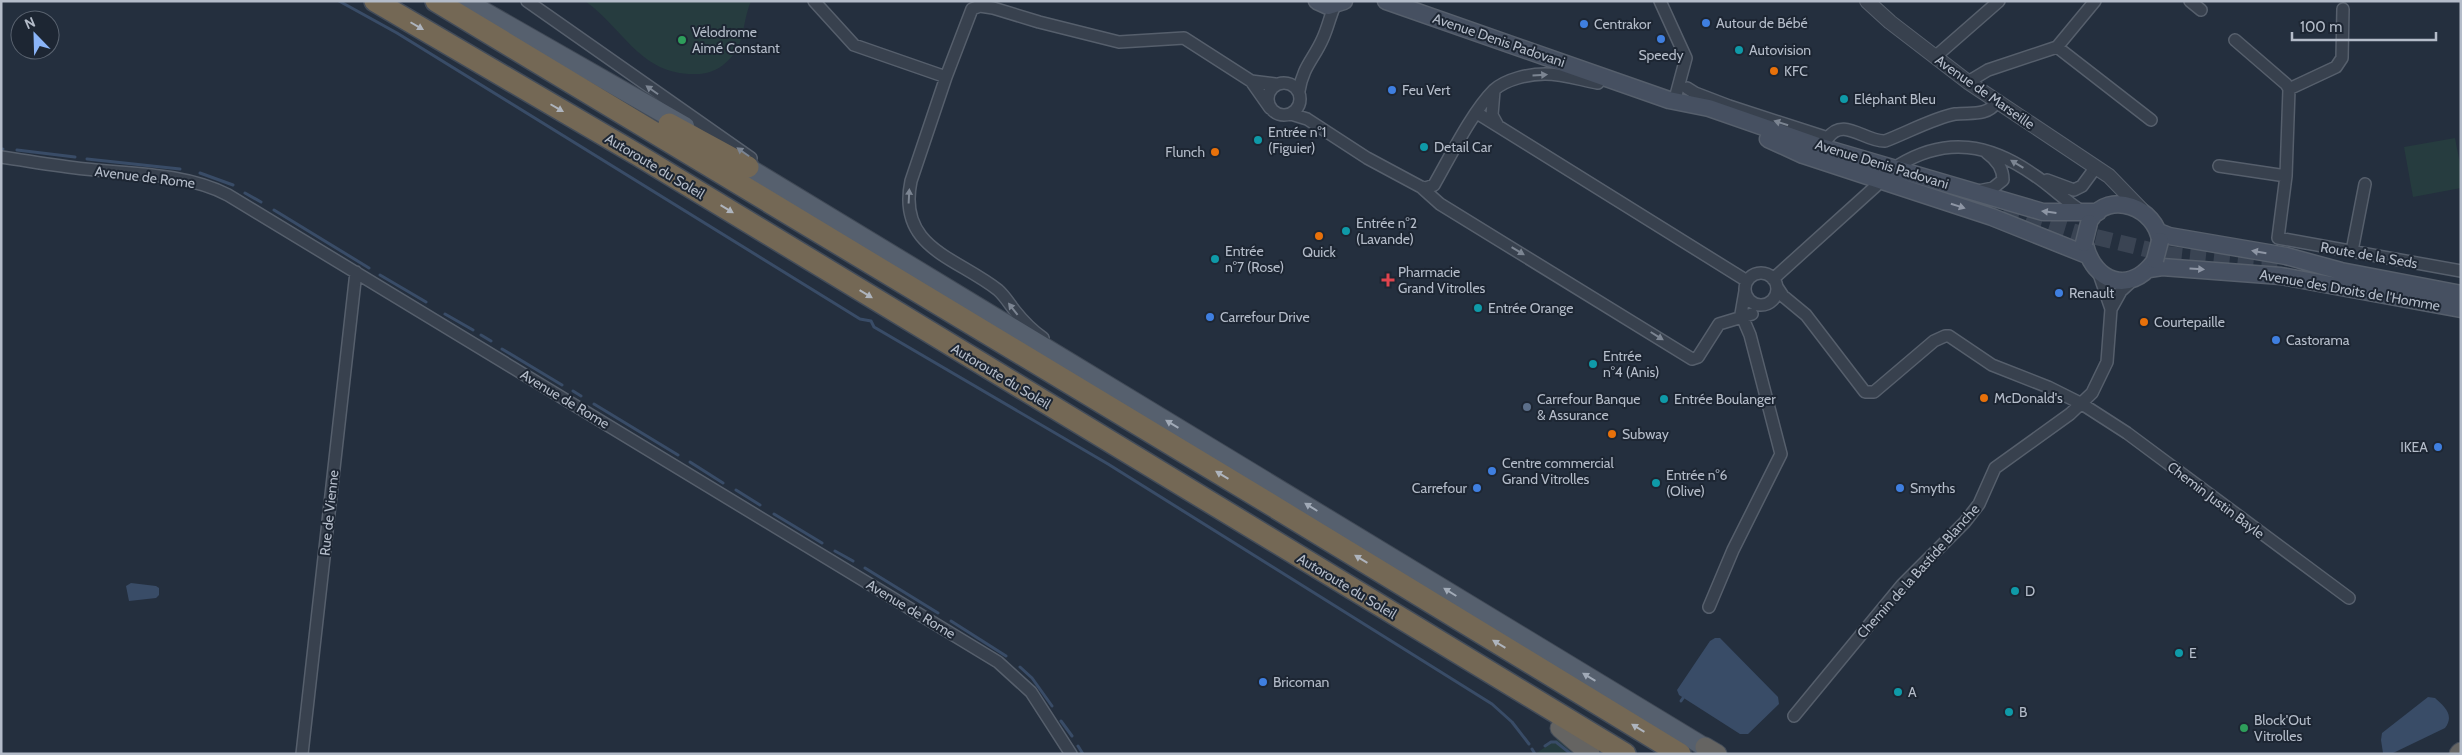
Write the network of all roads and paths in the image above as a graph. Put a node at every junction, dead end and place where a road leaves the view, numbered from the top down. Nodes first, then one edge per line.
1 (375, 1) edge
2 (436, 1) edge
3 (443, 1) edge
4 (466, 1) edge
5 (527, 1) edge
6 (814, 1) edge
7 (1386, 1) edge
8 (1660, 1) edge
9 (1866, 1) edge
10 (1999, 1) edge
11 (2094, 1) edge
12 (2190, 1) edge
13 (1329, 3) edge
14 (2343, 9) dead end
15 (2200, 10) dead end
16 (2235, 40) dead end
17 (2056, 47) junction
18 (1936, 57) junction
19 (1302, 73) junction
20 (1682, 76) junction
21 (946, 77) junction
22 (1251, 81) junction
23 (1968, 82) junction
24 (1279, 83) junction
25 (1598, 83) joint
26 (1688, 88) junction
27 (2289, 89) junction
28 (1494, 90) junction
29 (1299, 91) junction
30 (1669, 100) junction
31 (1997, 102) junction
32 (1300, 104) junction
33 (1274, 112) junction
34 (1703, 112) junction
35 (1477, 113) junction
36 (1291, 114) junction
37 (1307, 119) junction
38 (2151, 120) dead end
39 (1499, 127) junction
40 (1780, 144) junction
41 (1828, 144) junction
42 (1986, 152) junction
43 (1, 158) edge
44 (1899, 164) dead end
45 (2219, 166) dead end
46 (748, 167) junction
47 (2096, 167) junction
48 (2036, 175) junction
49 (2109, 176) junction
50 (2286, 176) junction
51 (2365, 184) dead end
52 (1876, 186) dead end
53 (1421, 187) junction
54 (1972, 191) junction
55 (2141, 209) junction
56 (2094, 214) junction
57 (854, 231) junction
58 (2160, 236) junction
59 (2086, 249) junction
60 (2352, 251) junction
61 (2146, 269) junction
62 (2098, 271) junction
63 (2461, 271) edge
64 (356, 272) junction
65 (1775, 283) junction
66 (1746, 286) junction
67 (2403, 290) junction
68 (2461, 294) edge
69 (1766, 304) junction
70 (1792, 304) junction
71 (2111, 309) junction
72 (2461, 309) edge
73 (1747, 316) junction
74 (2082, 404) junction
75 (1150, 410) junction
76 (2349, 598) dead end
77 (1381, 606) junction
78 (1709, 607) dead end
79 (1794, 716) dead end
80 (1560, 728) junction
81 (1713, 752) edge
82 (302, 754) edge
83 (1071, 754) edge
84 (1590, 754) edge
85 (1600, 754) edge
86 (1625, 754) edge
87 (1680, 754) edge

1 -> 77 highway, Autoroute du Soleil
87 -> 2 highway, Autoroute du Soleil
3 - 46 highway
4 - 46 main road
57 -> 5 street
6 - 21 street
7 - 30 main road, Avenue Denis Padovani
8 - 20 street
9 - 18 street, Avenue de Marseille
10 - 18 street
11 - 17 street
12 - 15 street
13 - 19 street
14 - 27 street
16 - 27 street
17 - 23 street
17 - 38 street
18 - 23 street, Avenue de Marseille
19 - 24 street
19 - 29 street
20 - 26 street
20 - 30 street
21 - 22 street
75 -> 21 street
22 - 24 street
22 - 33 street
23 - 31 street, Avenue de Marseille
24 - 29 street
24 - 33 street
28 -> 25 street
25 - 34 main road, Avenue Denis Padovani
26 - 34 street
41 -> 26 street
27 - 50 street
28 - 35 street
28 - 39 street
29 - 32 street
30 - 34 main road, Avenue Denis Padovani
31 - 41 street
31 - 47 street, Avenue de Marseille
32 - 36 street
32 - 37 street
33 - 36 street
34 - 40 main road, Avenue Denis Padovani
34 - 41 main road, Avenue Denis Padovani
35 - 39 street
35 - 53 street
36 - 37 street
37 - 53 street
39 - 66 street
40 - 41 main road
40 -> 59 main road, Avenue Denis Padovani
41 - 54 main road, Avenue Denis Padovani
42 - 44 street
48 -> 42 street
42 - 54 street
43 - 64 street, Avenue de Rome
45 - 50 street
46 - 57 main road
47 - 48 street
47 - 49 street, Avenue de Marseille
48 - 56 street
49 - 55 street, Avenue de Marseille
49 - 56 street
50 - 60 street, Route de la Seds
51 - 60 street
52 - 65 street
53 -> 73 street
56 -> 54 main road, Avenue Denis Padovani
55 - 56 main road
55 - 58 main road
56 - 59 main road, bridge
57 - 75 main road
58 - 61 main road, bridge
67 -> 58 main road, Avenue des Droits de l'Homme
59 - 62 main road
60 - 63 street, Route de la Seds
61 - 62 main road
61 -> 67 main road, Avenue des Droits de l'Homme
61 - 71 street
62 - 71 street
64 - 82 street, Rue de Vienne
64 - 83 street, Avenue de Rome
65 - 66 street
65 - 69 street
65 - 70 street
66 - 69 street
66 - 73 street
67 - 67 main road
67 - 68 main road, Avenue des Droits de l'Homme
67 - 72 main road, Avenue des Droits de l'Homme
69 - 70 street
69 - 73 street
70 - 74 street, Chemin Justin Bayle
71 - 74 street, Chemin de la Bastide Blanche
73 - 78 street
74 - 76 street, Chemin Justin Bayle
74 - 79 street, Chemin de la Bastide Blanche
81 -> 75 main road
77 - 80 highway
77 - 86 highway, Autoroute du Soleil
80 - 84 highway
80 - 85 highway

